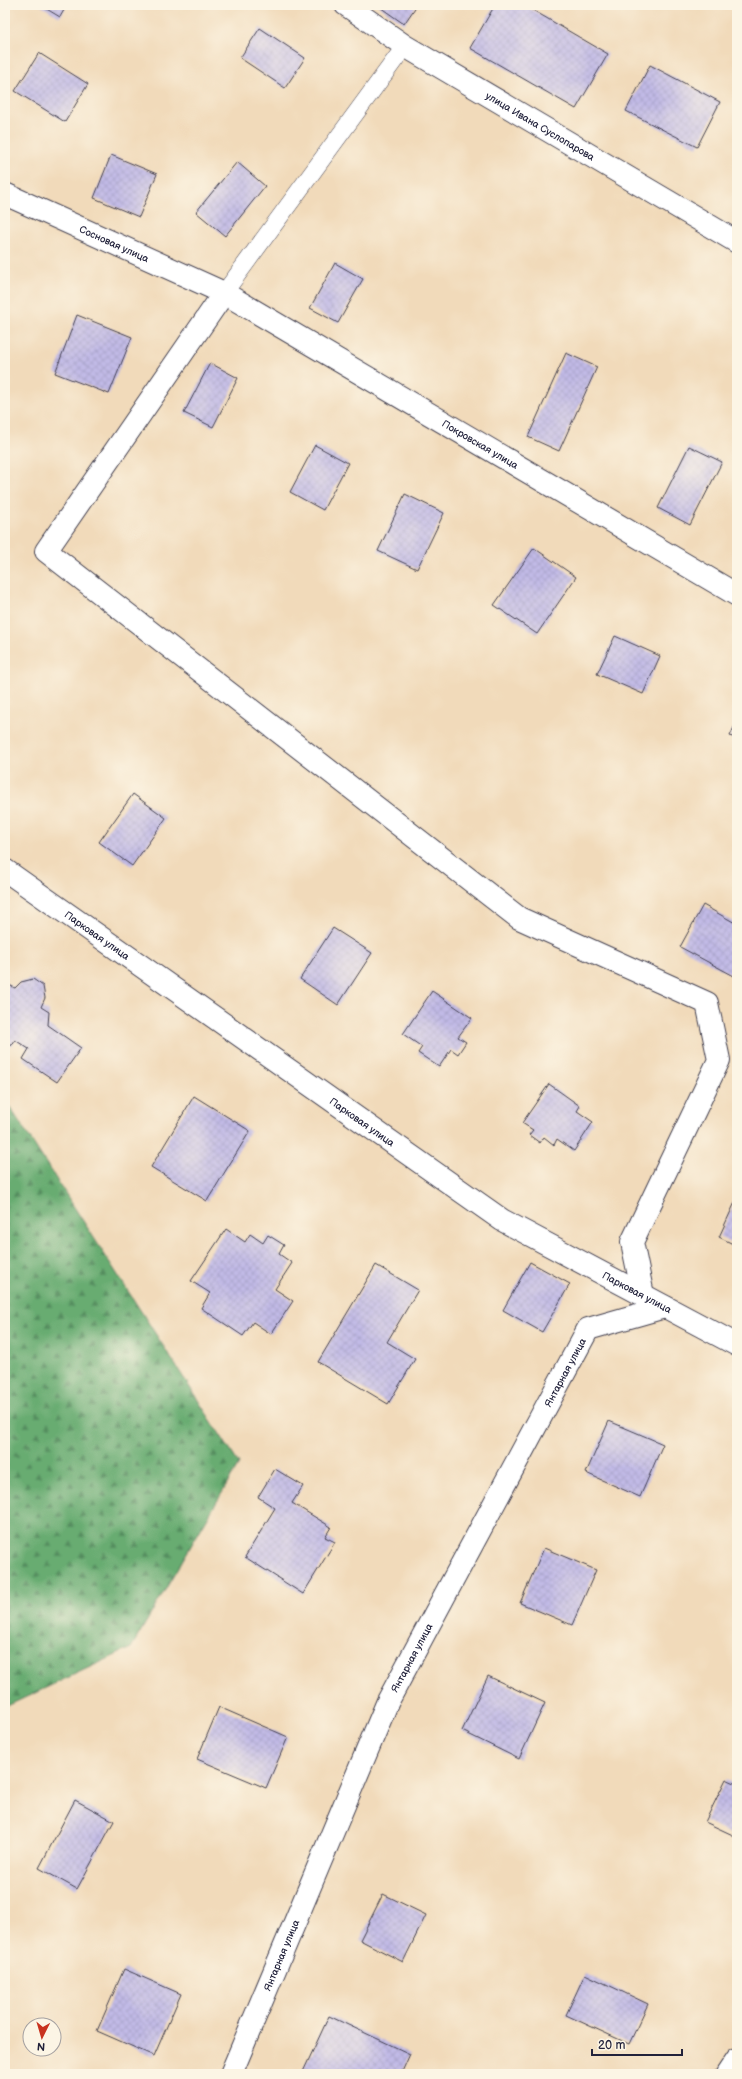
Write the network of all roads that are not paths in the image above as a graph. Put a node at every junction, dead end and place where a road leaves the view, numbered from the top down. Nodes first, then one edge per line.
1 (346, 5) edge
2 (405, 46) junction
3 (5, 194) edge
4 (737, 242) edge
5 (224, 293) junction
6 (737, 595) edge
7 (5, 870) edge
8 (643, 1296) junction
9 (665, 1307) junction
10 (737, 1345) edge
11 (737, 2059) edge
12 (231, 2074) edge
13 (727, 2074) edge

1 - 2 street, улица Ивана Суслопарова
2 - 4 street, улица Ивана Суслопарова
2 - 5 lane
3 - 5 street, Сосновая улица
5 - 6 street, Покровская улица
5 - 8 street
7 - 8 street, Парковая улица
8 - 9 street, Парковая улица
9 - 10 street, Парковая улица
9 - 12 street, Янтарная улица
11 - 13 street

